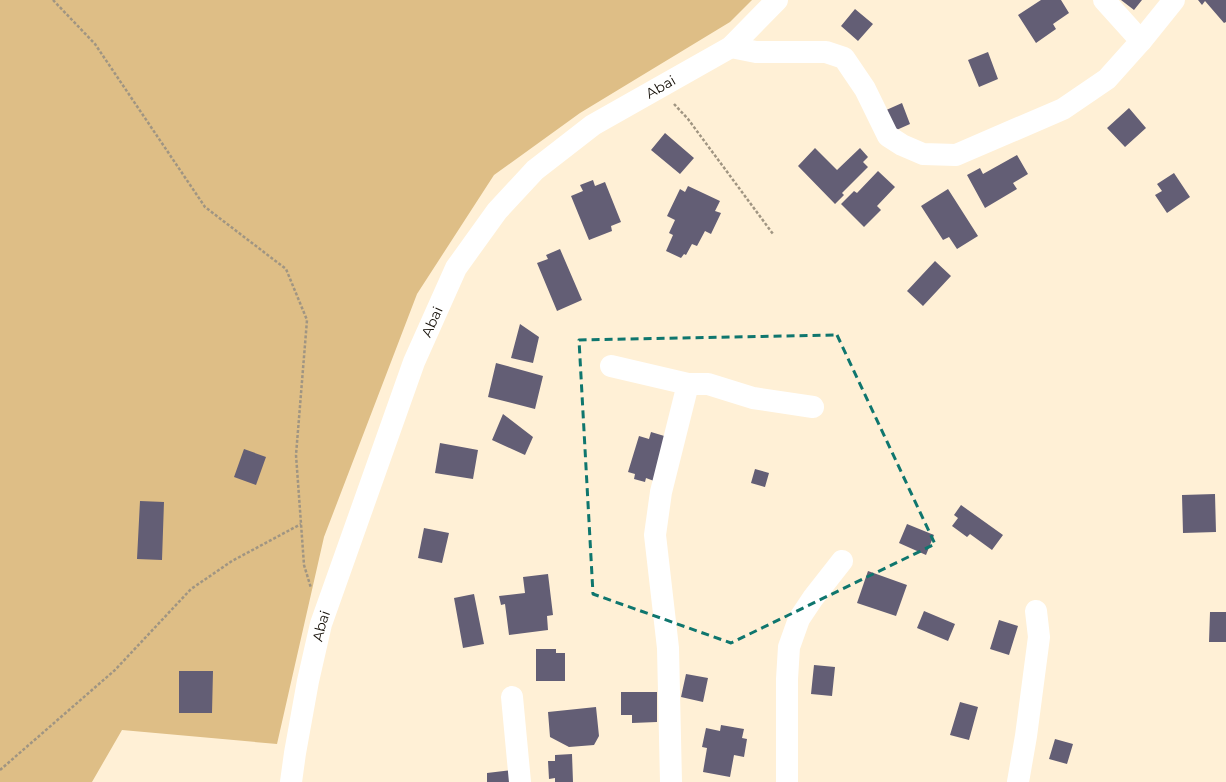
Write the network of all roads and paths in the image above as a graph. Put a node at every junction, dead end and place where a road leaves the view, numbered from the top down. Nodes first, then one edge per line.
1 (53, 0) edge
2 (777, 0) edge
3 (1104, 0) edge
4 (1174, 0) edge
5 (1141, 41) junction
6 (731, 47) junction
7 (658, 88) junction
8 (773, 234) dead end
9 (611, 366) dead end
10 (688, 384) junction
11 (813, 406) dead end
12 (301, 524) junction
13 (842, 561) dead end
14 (1036, 610) dead end
15 (321, 624) junction
16 (512, 696) dead end
17 (0, 770) edge
18 (291, 782) edge
19 (520, 782) edge
20 (671, 782) edge
21 (787, 782) edge
22 (1018, 782) edge

1 - 12 path
2 - 6 street, Abai
3 - 5 street
4 - 5 street
5 - 6 street
6 - 7 street, Abai
7 - 8 path
7 - 15 street, Abai
9 - 10 street
10 - 11 street
10 - 20 street
12 - 15 path
12 - 17 path
13 - 21 street
14 - 22 street
15 - 18 street, Abai
16 - 19 street

